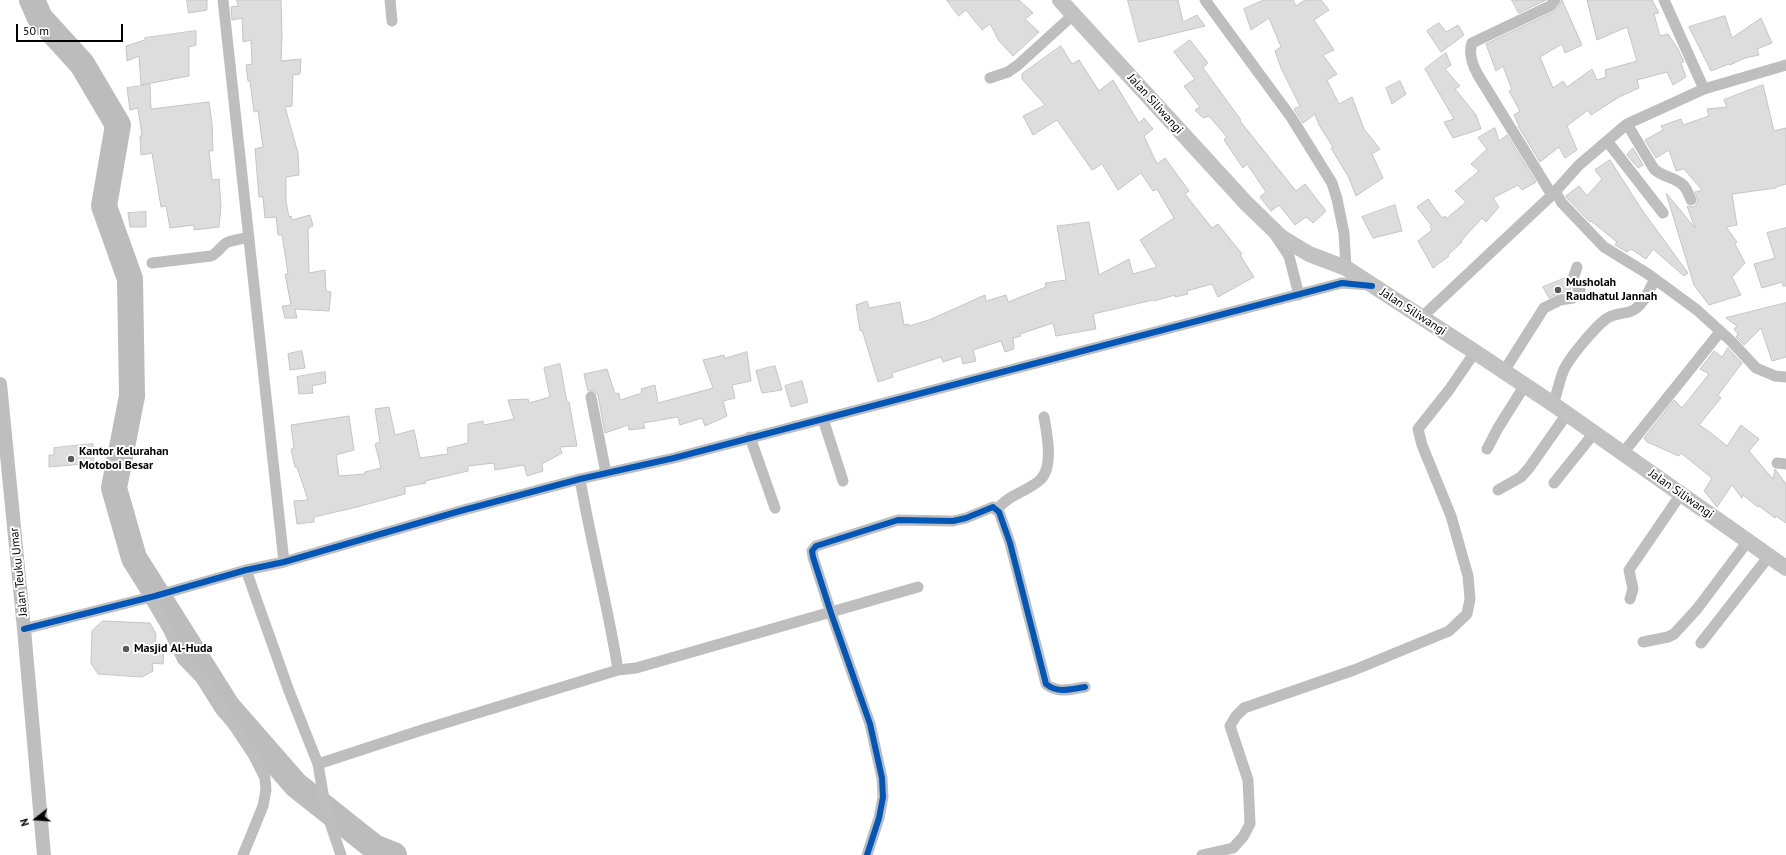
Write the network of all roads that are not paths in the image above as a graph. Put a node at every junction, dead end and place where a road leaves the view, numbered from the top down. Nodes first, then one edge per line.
1 (223, 0) edge
2 (390, 0) edge
3 (1060, 0) edge
4 (1205, 0) edge
5 (1555, 0) edge
6 (1664, 0) edge
7 (1074, 15) junction
8 (392, 21) dead end
9 (1786, 65) edge
10 (990, 78) dead end
11 (1704, 89) junction
12 (1627, 124) junction
13 (1607, 141) junction
14 (1554, 193) junction
15 (1691, 200) dead end
16 (1663, 213) dead end
17 (1270, 228) junction
18 (249, 237) junction
19 (152, 263) dead end
20 (1577, 267) dead end
21 (1346, 268) junction
22 (1655, 279) junction
23 (1372, 286) junction
24 (1299, 295) junction
25 (1417, 314) junction
26 (1720, 332) junction
27 (1475, 352) junction
28 (1504, 371) junction
29 (1786, 377) edge
30 (0, 384) edge
31 (1525, 385) junction
32 (590, 397) dead end
33 (1553, 404) junction
34 (1567, 414) junction
35 (1044, 417) dead end
36 (823, 419) junction
37 (1594, 433) junction
38 (750, 437) junction
39 (1487, 449) dead end
40 (1623, 453) junction
41 (606, 473) junction
42 (580, 479) junction
43 (843, 481) dead end
44 (1554, 484) dead end
45 (1498, 490) dead end
46 (1681, 494) junction
47 (775, 508) dead end
48 (996, 510) junction
49 (1748, 541) junction
50 (1769, 556) junction
51 (284, 562) junction
52 (1786, 568) edge
53 (246, 570) junction
54 (918, 587) dead end
55 (155, 596) junction
56 (1630, 599) dead end
57 (831, 613) junction
58 (24, 629) junction
59 (1643, 642) dead end
60 (1700, 643) dead end
61 (618, 670) junction
62 (1085, 686) dead end
63 (318, 764) junction
64 (44, 855) edge
65 (243, 855) edge
66 (341, 855) edge
67 (867, 855) edge
68 (1202, 855) edge

1 - 18 street
2 - 8 street
3 - 7 main road, Jalan Siliwangi
4 - 21 street
5 - 14 street
6 - 11 street
7 - 10 street
7 - 17 main road, Jalan Siliwangi
9 - 11 street
11 - 12 street
12 - 13 street
12 - 15 street
13 - 14 street
13 - 16 street
14 - 22 street
14 - 25 street
17 - 21 main road, Jalan Siliwangi
17 - 24 street
18 - 19 street
18 - 51 street
20 - 28 street
21 - 23 main road, Jalan Siliwangi
22 - 26 street
22 - 33 street
23 - 24 street
23 - 25 main road, Jalan Siliwangi
24 - 36 street
25 - 27 main road, Jalan Siliwangi
26 - 29 street
26 - 40 street
27 - 28 main road, Jalan Siliwangi
27 - 68 street
28 - 31 main road, Jalan Siliwangi
30 - 58 street, Jalan Teuku Umar
31 - 33 main road, Jalan Siliwangi
31 - 39 street
32 - 41 street
33 - 34 main road, Jalan Siliwangi
34 - 37 main road, Jalan Siliwangi
34 - 45 street
35 - 48 street
36 - 38 street
36 - 43 street
37 - 40 main road, Jalan Siliwangi
37 - 44 street
38 - 41 street
38 - 47 street
40 - 46 main road, Jalan Siliwangi
41 - 42 street
42 - 51 street
42 - 61 street
46 - 49 main road, Jalan Siliwangi
46 - 56 street
48 - 57 street
48 - 62 street
49 - 50 main road, Jalan Siliwangi
49 - 59 street
50 - 52 main road, Jalan Siliwangi
50 - 60 street
51 - 53 street
53 - 55 street
53 - 63 street
54 - 57 street
55 - 58 street
55 - 65 street
57 - 61 street
57 - 67 street
58 - 64 street, Jalan Teuku Umar
61 - 63 street
63 - 66 street

